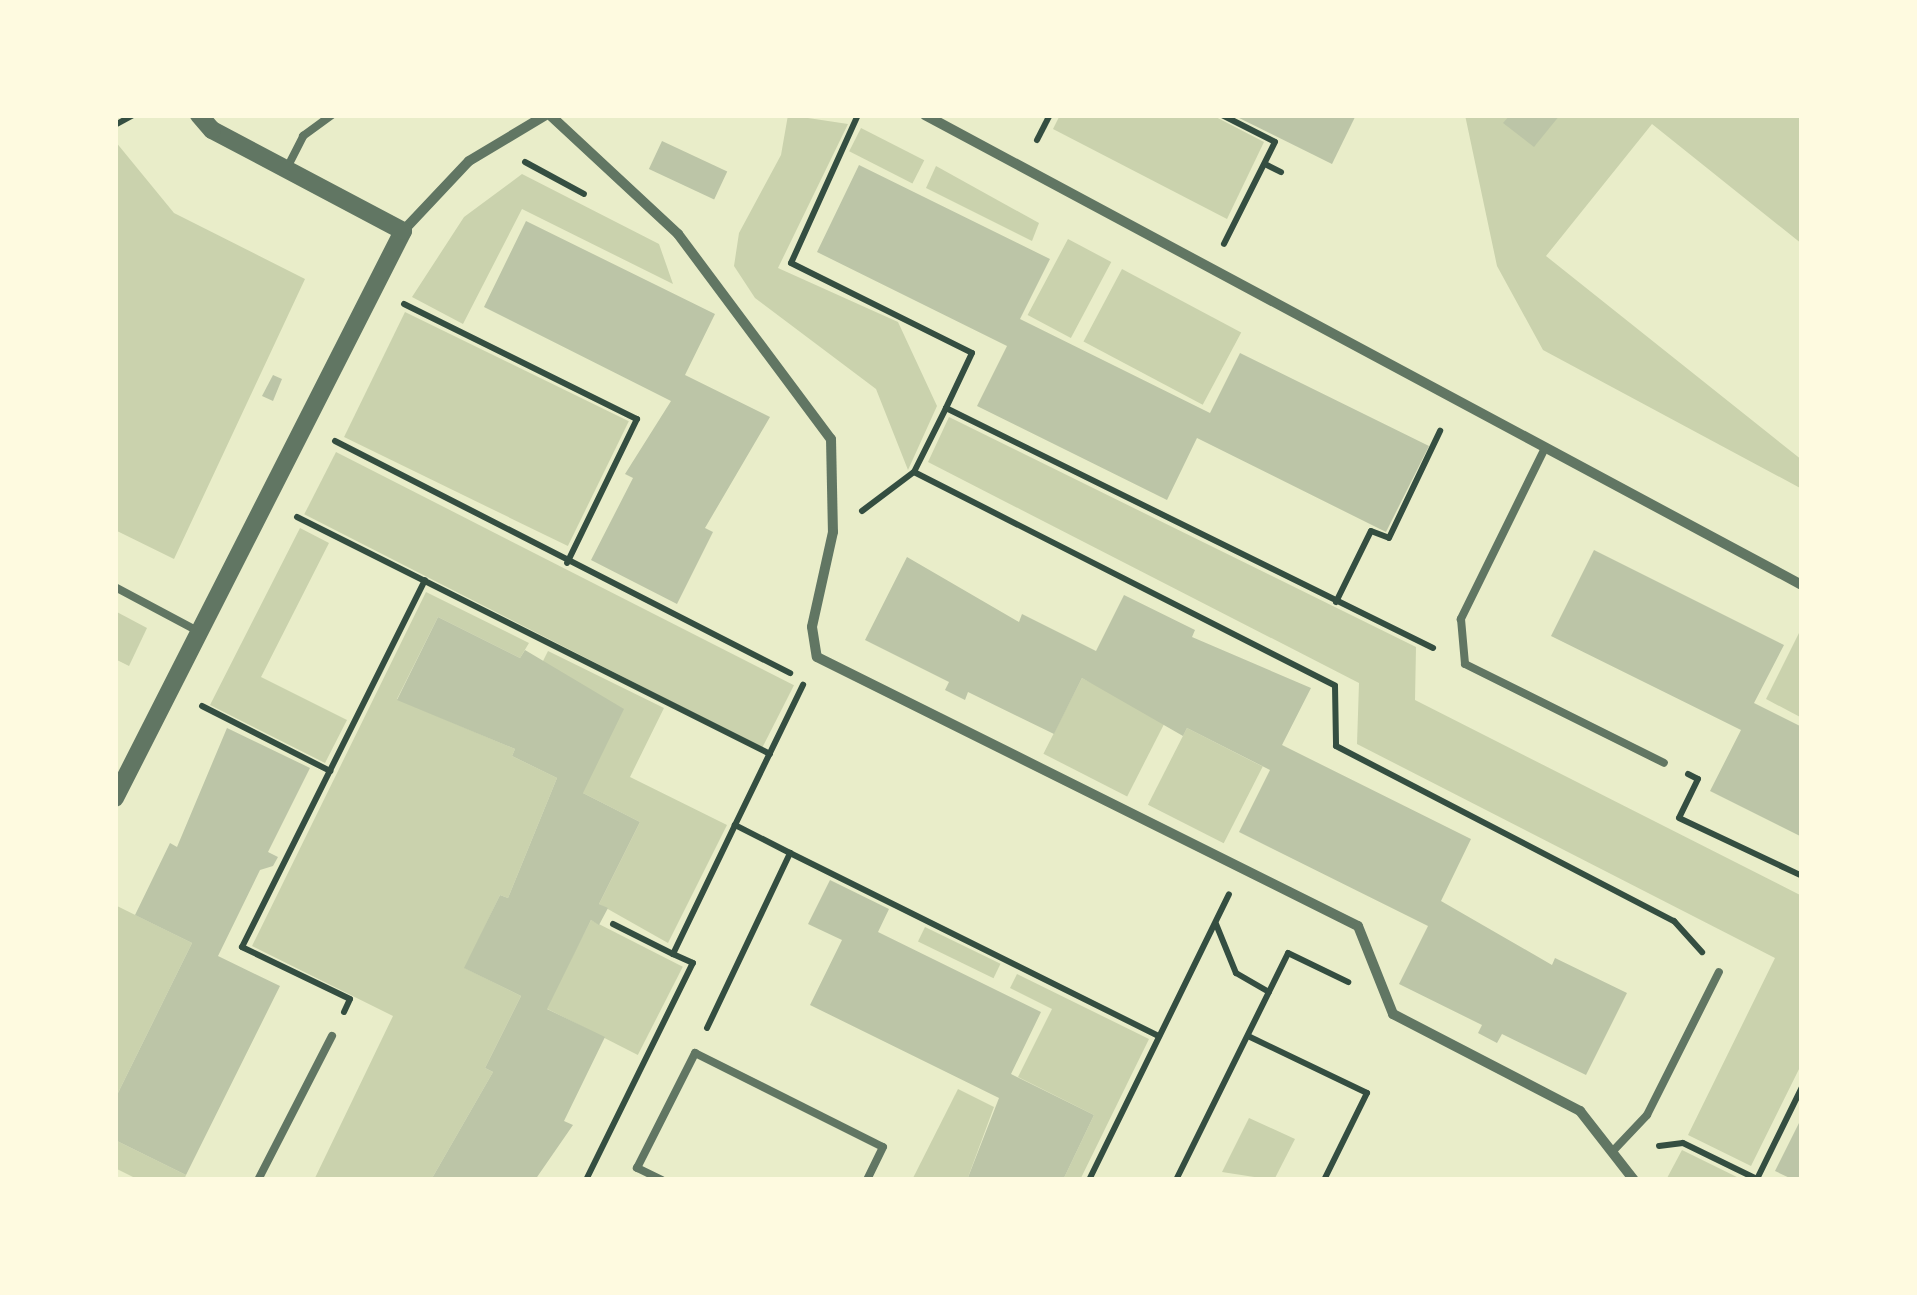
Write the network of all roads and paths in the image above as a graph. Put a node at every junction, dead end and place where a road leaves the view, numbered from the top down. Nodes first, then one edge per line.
1 (132, 115) edge
2 (200, 115) edge
3 (332, 115) edge
4 (548, 115) edge
5 (926, 115) edge
6 (1050, 115) edge
7 (1222, 115) edge
8 (857, 117) edge
9 (1045, 124) dead end
10 (115, 125) edge
11 (1266, 164) junction
12 (288, 166) junction
13 (538, 169) dead end
14 (1281, 172) dead end
15 (554, 178) dead end
16 (1235, 224) dead end
17 (402, 232) junction
18 (417, 310) dead end
19 (946, 408) junction
20 (1440, 431) dead end
21 (346, 447) dead end
22 (1545, 448) junction
23 (914, 472) junction
24 (268, 502) junction
25 (833, 532) junction
26 (567, 563) junction
27 (425, 580) junction
28 (1802, 585) edge
29 (115, 587) edge
30 (1336, 602) junction
31 (196, 630) junction
32 (1465, 664) junction
33 (201, 705) dead end
34 (770, 754) junction
35 (1664, 763) joint
36 (332, 768) junction
37 (115, 798) edge
38 (734, 826) junction
39 (790, 853) junction
40 (1802, 876) edge
41 (1226, 902) dead end
42 (1215, 922) junction
43 (614, 924) dead end
44 (673, 954) junction
45 (1719, 972) joint
46 (1342, 980) dead end
47 (1270, 992) junction
48 (332, 1036) joint
49 (1159, 1036) junction
50 (1248, 1036) junction
51 (695, 1053) junction
52 (1802, 1087) edge
53 (1683, 1143) dead end
54 (1612, 1152) junction
55 (258, 1180) edge
56 (586, 1180) edge
57 (662, 1180) edge
58 (867, 1180) edge
59 (1089, 1180) edge
60 (1176, 1180) edge
61 (1324, 1180) edge
62 (1634, 1180) edge
63 (1758, 1180) edge

1 - 10 path
2 - 12 street
3 - 12 lane
4 - 17 street
4 - 25 street
5 - 22 street
6 - 9 path
7 - 11 path
8 - 19 path
11 - 14 path
11 - 16 path
12 - 17 street
13 - 15 path
17 - 24 street
18 - 26 path
19 - 23 path
19 - 30 path
20 - 30 path
21 - 26 path
22 - 28 street
22 - 32 lane
23 - 25 path
23 - 45 path
24 - 27 path
24 - 31 street
25 - 54 street
26 - 34 path
27 - 34 path
27 - 36 path
29 - 31 lane
30 - 32 path
31 - 37 street
32 - 35 lane
33 - 36 path
34 - 38 path
35 - 40 path
36 - 48 path
38 - 39 path
38 - 44 path
39 - 49 path
39 - 51 path
41 - 42 path
42 - 47 path
42 - 49 path
43 - 44 path
44 - 56 path
45 - 54 lane
46 - 47 path
47 - 50 path
48 - 55 lane
49 - 59 path
50 - 60 path
50 - 61 path
51 - 57 lane
51 - 58 lane
52 - 63 path
53 - 63 path
54 - 62 street

